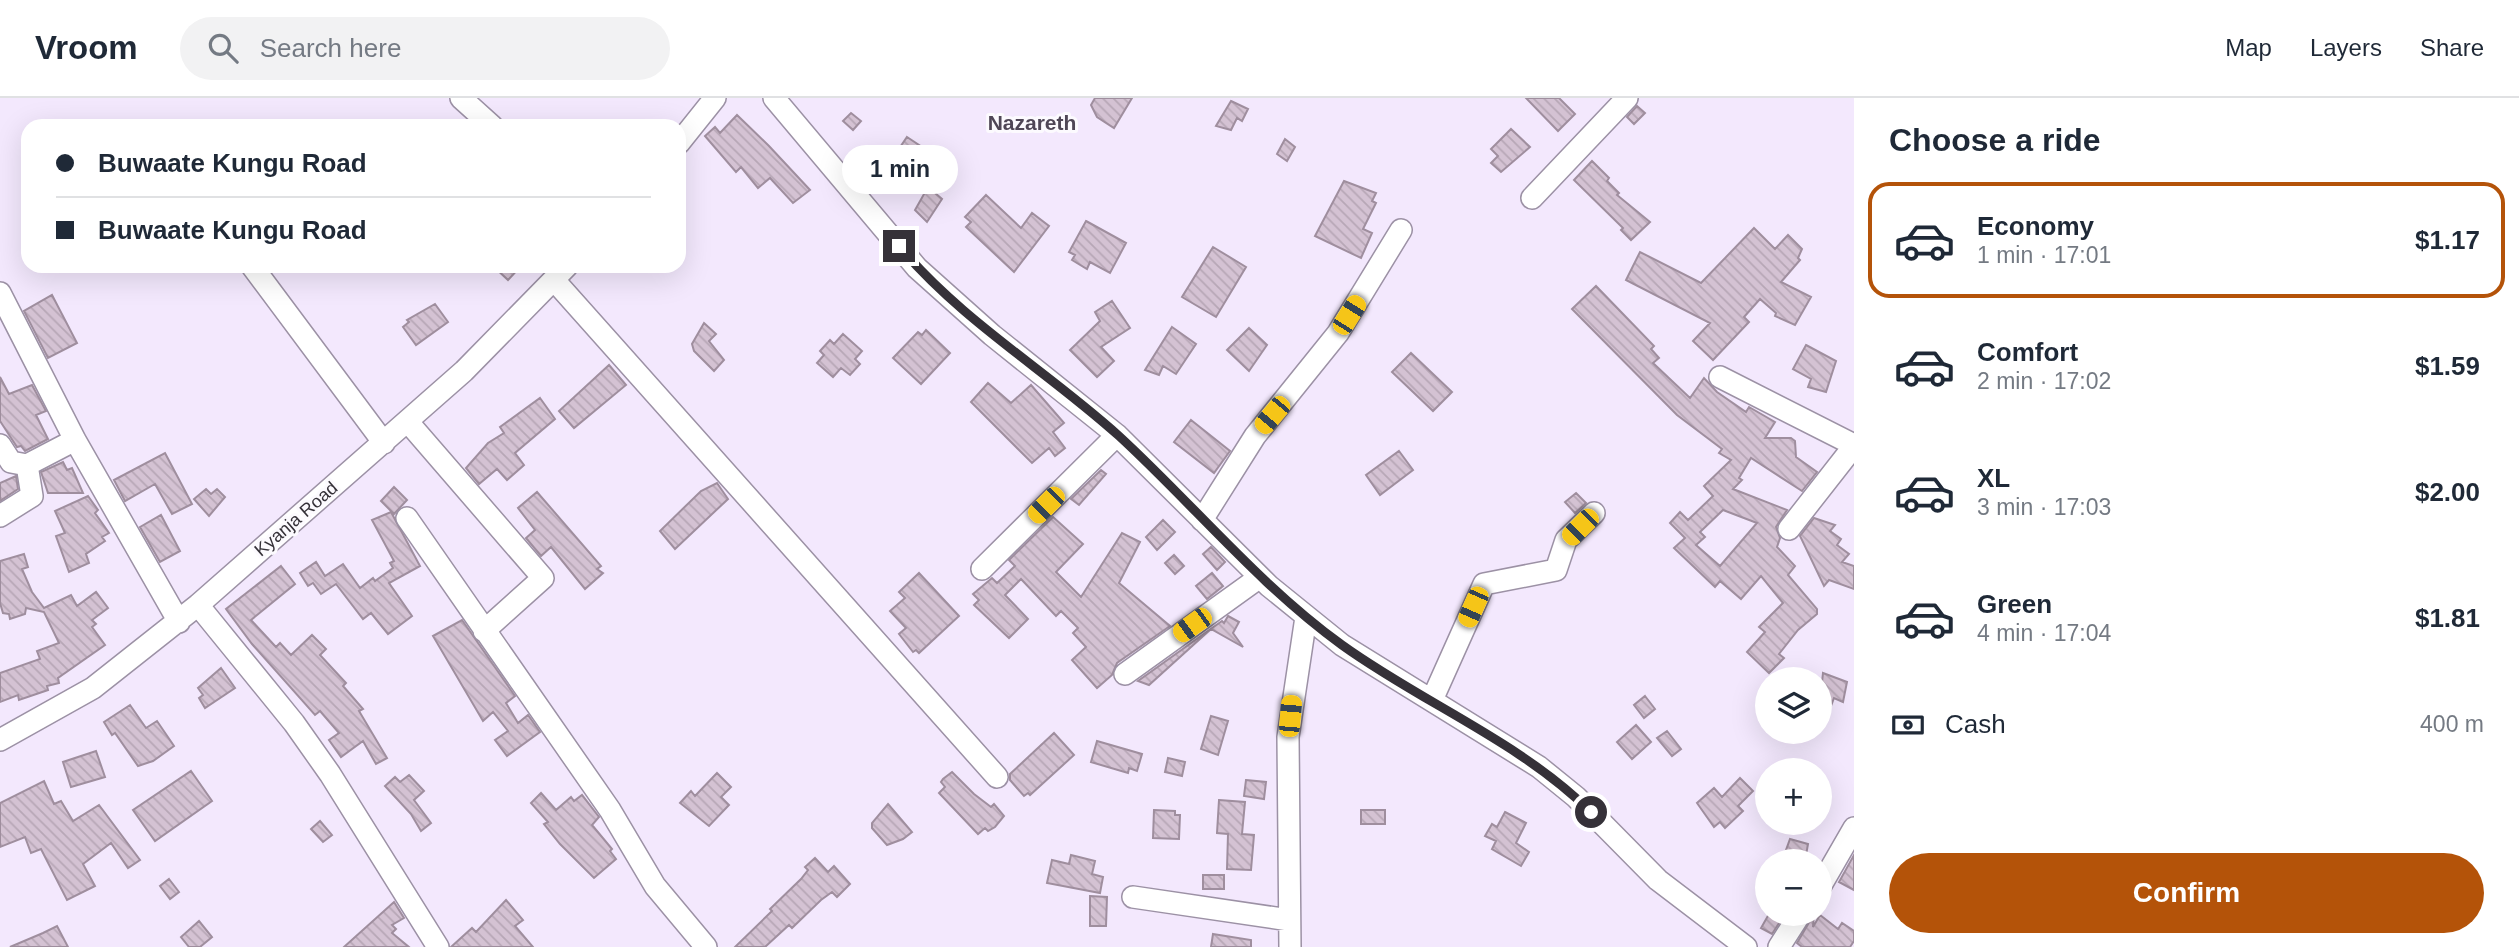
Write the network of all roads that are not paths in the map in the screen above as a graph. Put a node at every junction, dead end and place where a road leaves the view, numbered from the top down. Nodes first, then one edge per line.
1 (461, 98) edge
2 (715, 98) edge
3 (774, 98) edge
4 (1627, 98) edge
5 (484, 119) edge
6 (686, 134) edge
7 (1532, 198) dead end
8 (1401, 230) dead end
9 (256, 273) edge
10 (561, 273) edge
11 (0, 293) edge
12 (1720, 377) dead end
13 (408, 422) junction
14 (1117, 435) junction
15 (75, 440) junction
16 (384, 443) junction
17 (0, 445) edge
18 (1854, 445) edge
19 (27, 465) junction
20 (1594, 513) dead end
21 (0, 516) edge
22 (407, 517) dead end
23 (1202, 520) junction
24 (1789, 529) dead end
25 (982, 569) dead end
26 (1260, 577) junction
27 (198, 605) junction
28 (1306, 617) junction
29 (179, 622) junction
30 (484, 631) junction
31 (1125, 674) dead end
32 (1432, 700) junction
33 (0, 740) edge
34 (997, 776) dead end
35 (1854, 828) edge
36 (1832, 866) edge
37 (1132, 897) dead end
38 (1289, 920) junction
39 (1792, 926) edge
40 (438, 947) edge
41 (706, 947) edge
42 (1290, 947) edge
43 (1746, 947) edge
44 (1779, 947) edge

1 - 5 street
2 - 6 street
3 - 14 street
4 - 7 street
8 - 23 street
9 - 16 street
10 - 13 street, Kyanja Road
10 - 34 street
11 - 15 street
12 - 18 street
13 - 16 street, Kyanja Road
13 - 30 street
14 - 23 street
14 - 25 street
15 - 19 street
15 - 29 street
16 - 27 street, Kyanja Road
17 - 19 street
18 - 24 street
19 - 21 street
20 - 32 street
22 - 30 street
23 - 26 street
26 - 28 street
26 - 31 street
27 - 29 street, Kyanja Road
27 - 40 street
28 - 32 street
28 - 38 street
29 - 33 street, Kyanja Road
30 - 41 street
32 - 43 street
35 - 36 street
37 - 38 street
38 - 42 street
39 - 44 street

